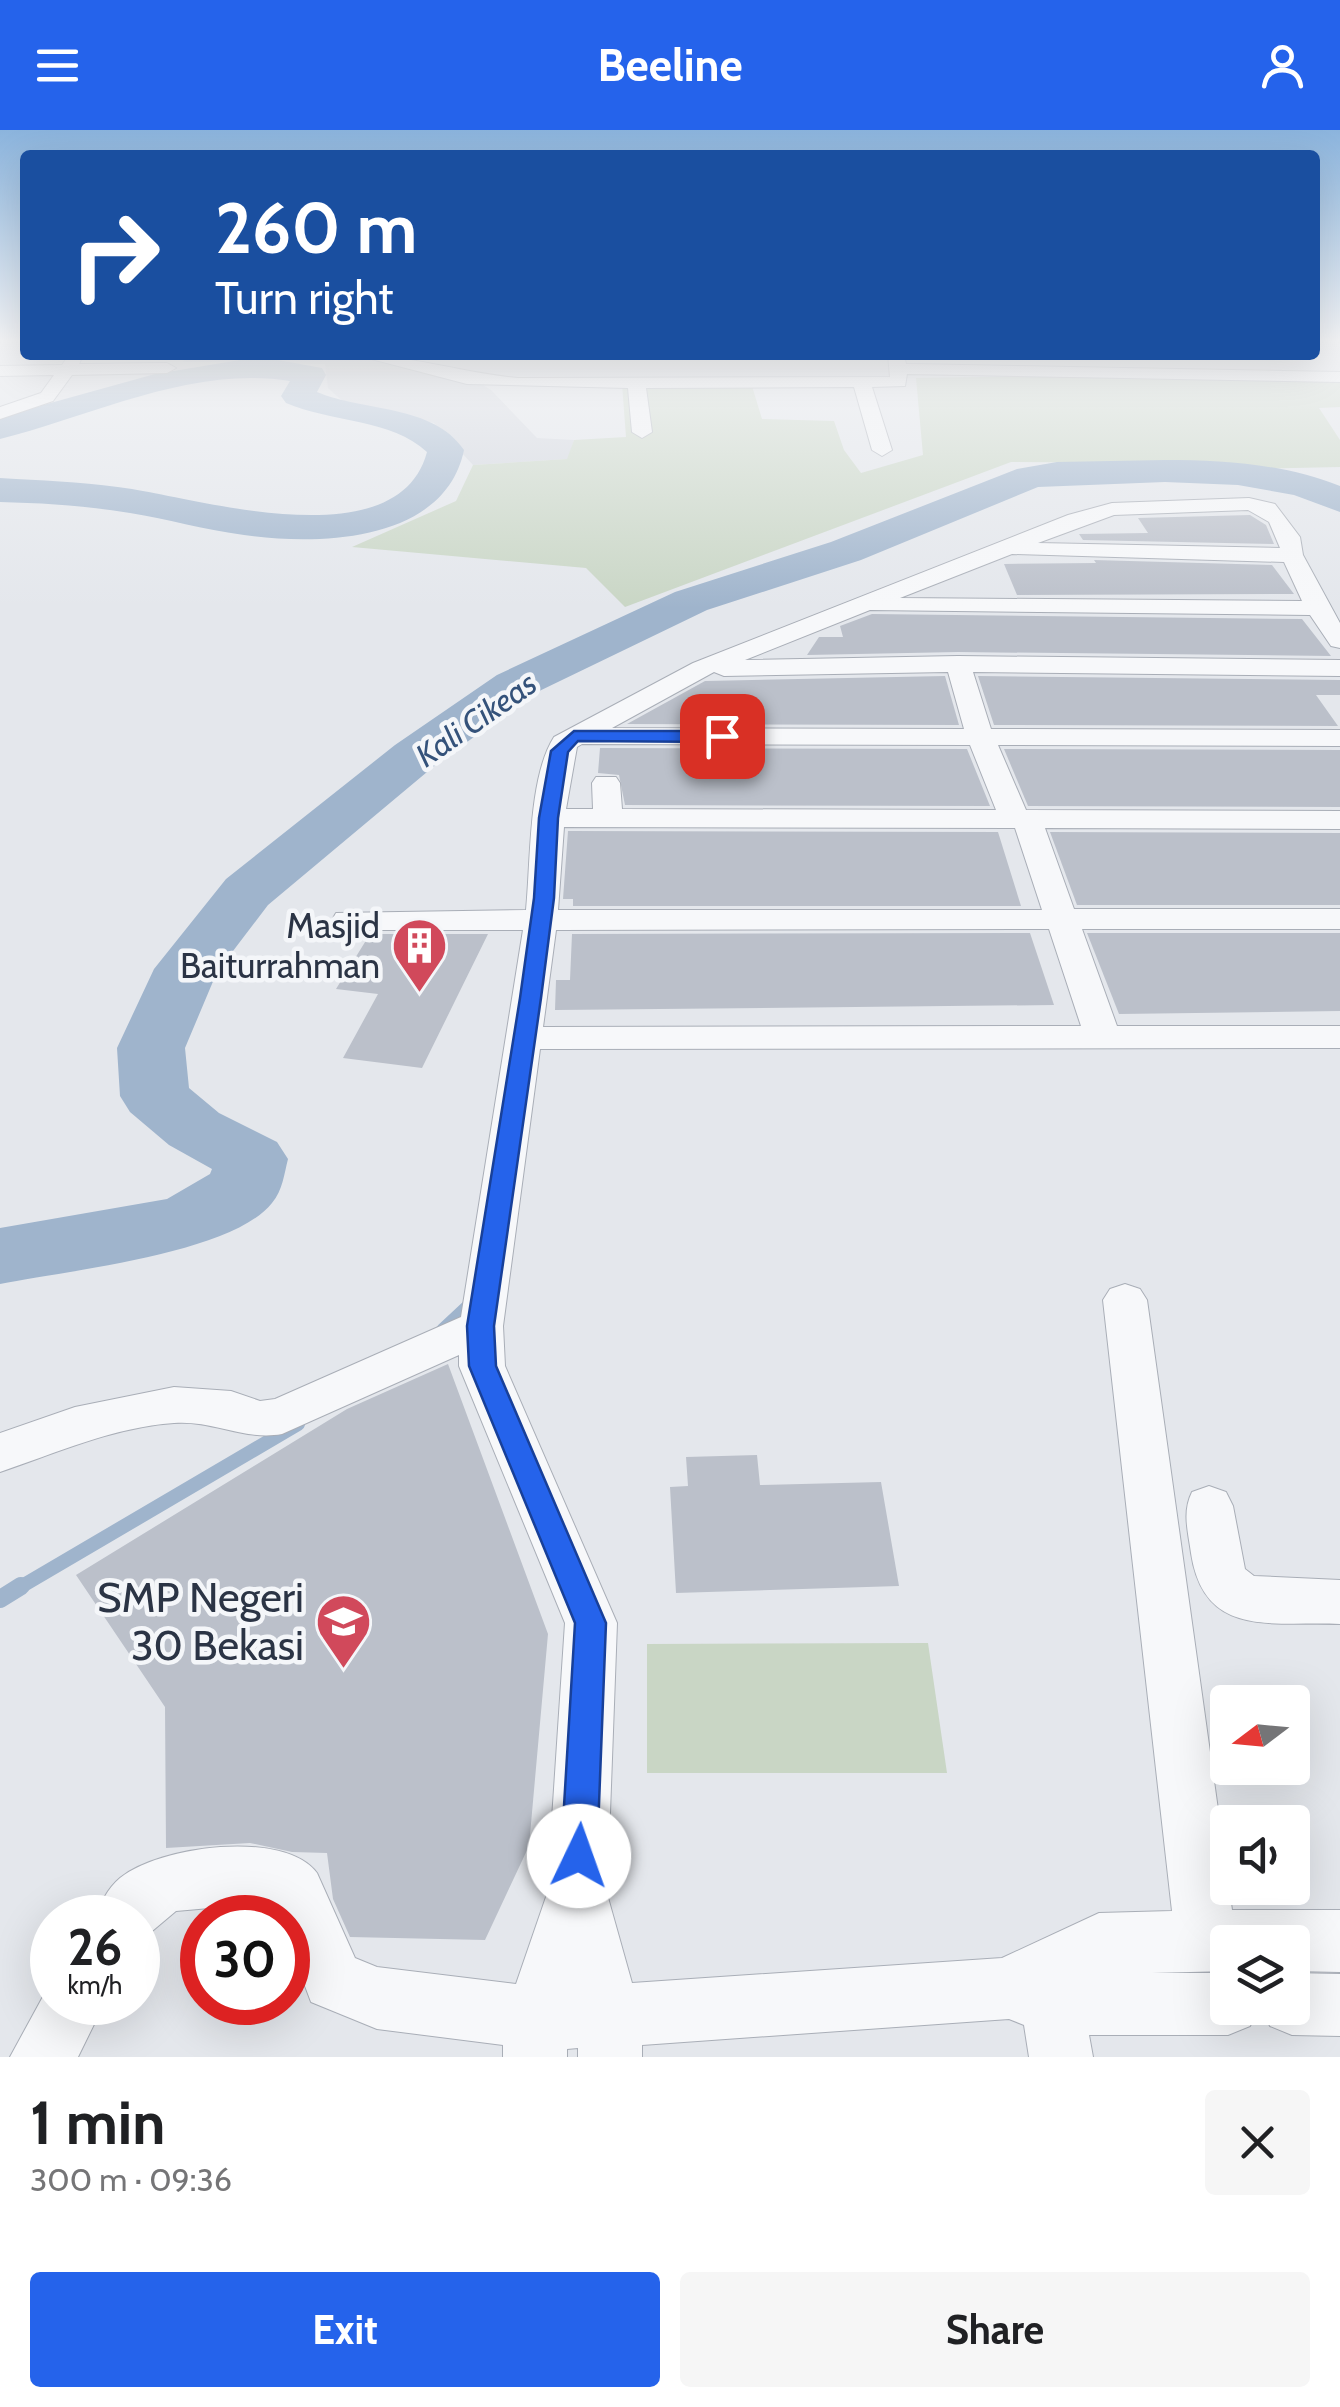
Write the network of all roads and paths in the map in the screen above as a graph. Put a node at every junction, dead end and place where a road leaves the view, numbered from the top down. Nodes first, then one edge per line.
1 (641, 428) edge
2 (875, 428) edge
3 (642, 432) dead end
4 (882, 450) dead end
5 (1007, 548) junction
6 (1292, 554) junction
7 (860, 605) junction
8 (1317, 608) junction
9 (800, 628) junction
10 (1340, 642) edge
11 (958, 664) junction
12 (796, 666) junction
13 (702, 668) junction
14 (1340, 668) edge
15 (574, 736) junction
16 (980, 737) junction
17 (1340, 738) edge
18 (606, 783) dead end
19 (1014, 816) junction
20 (548, 818) junction
21 (608, 818) junction
22 (1340, 820) edge
23 (1061, 918) junction
24 (1340, 919) edge
25 (348, 920) dead end
26 (541, 920) junction
27 (1102, 1035) junction
28 (1340, 1036) edge
29 (525, 1038) junction
30 (1124, 1300) dead end
31 (480, 1326) junction
32 (0, 1453) edge
33 (1208, 1506) dead end
34 (1340, 1602) edge
35 (577, 1894) junction
36 (145, 1895) edge
37 (1206, 1940) junction
38 (1340, 1942) edge
39 (1310, 2004) edge
40 (1210, 2005) edge
41 (1340, 2005) edge
42 (1039, 2016) edge
43 (61, 2025) edge
44 (610, 2037) edge
45 (536, 2038) edge
46 (42, 2057) edge

1 - 3 street
2 - 4 street
5 - 6 street
5 - 6 street
5 - 7 street
6 - 8 street
7 - 8 street
7 - 9 street
8 - 10 street
9 - 12 street
9 - 13 street
11 - 12 street
11 - 14 street
11 - 16 street
12 - 13 street
13 - 15 street
15 - 16 street
15 - 20 street
16 - 17 street
16 - 19 street
18 - 21 street
19 - 21 street
19 - 22 street
19 - 23 street
20 - 21 street
20 - 26 street
23 - 24 street
23 - 26 street
23 - 27 street
25 - 26 street
26 - 29 street
27 - 28 street
27 - 29 street
29 - 31 street
30 - 37 street
31 - 32 street
31 - 35 street
33 - 34 street
35 - 44 street
35 - 45 street
36 - 45 street
37 - 38 street
37 - 42 street
39 - 41 street
40 - 42 street
42 - 44 street
43 - 46 street
44 - 45 street

